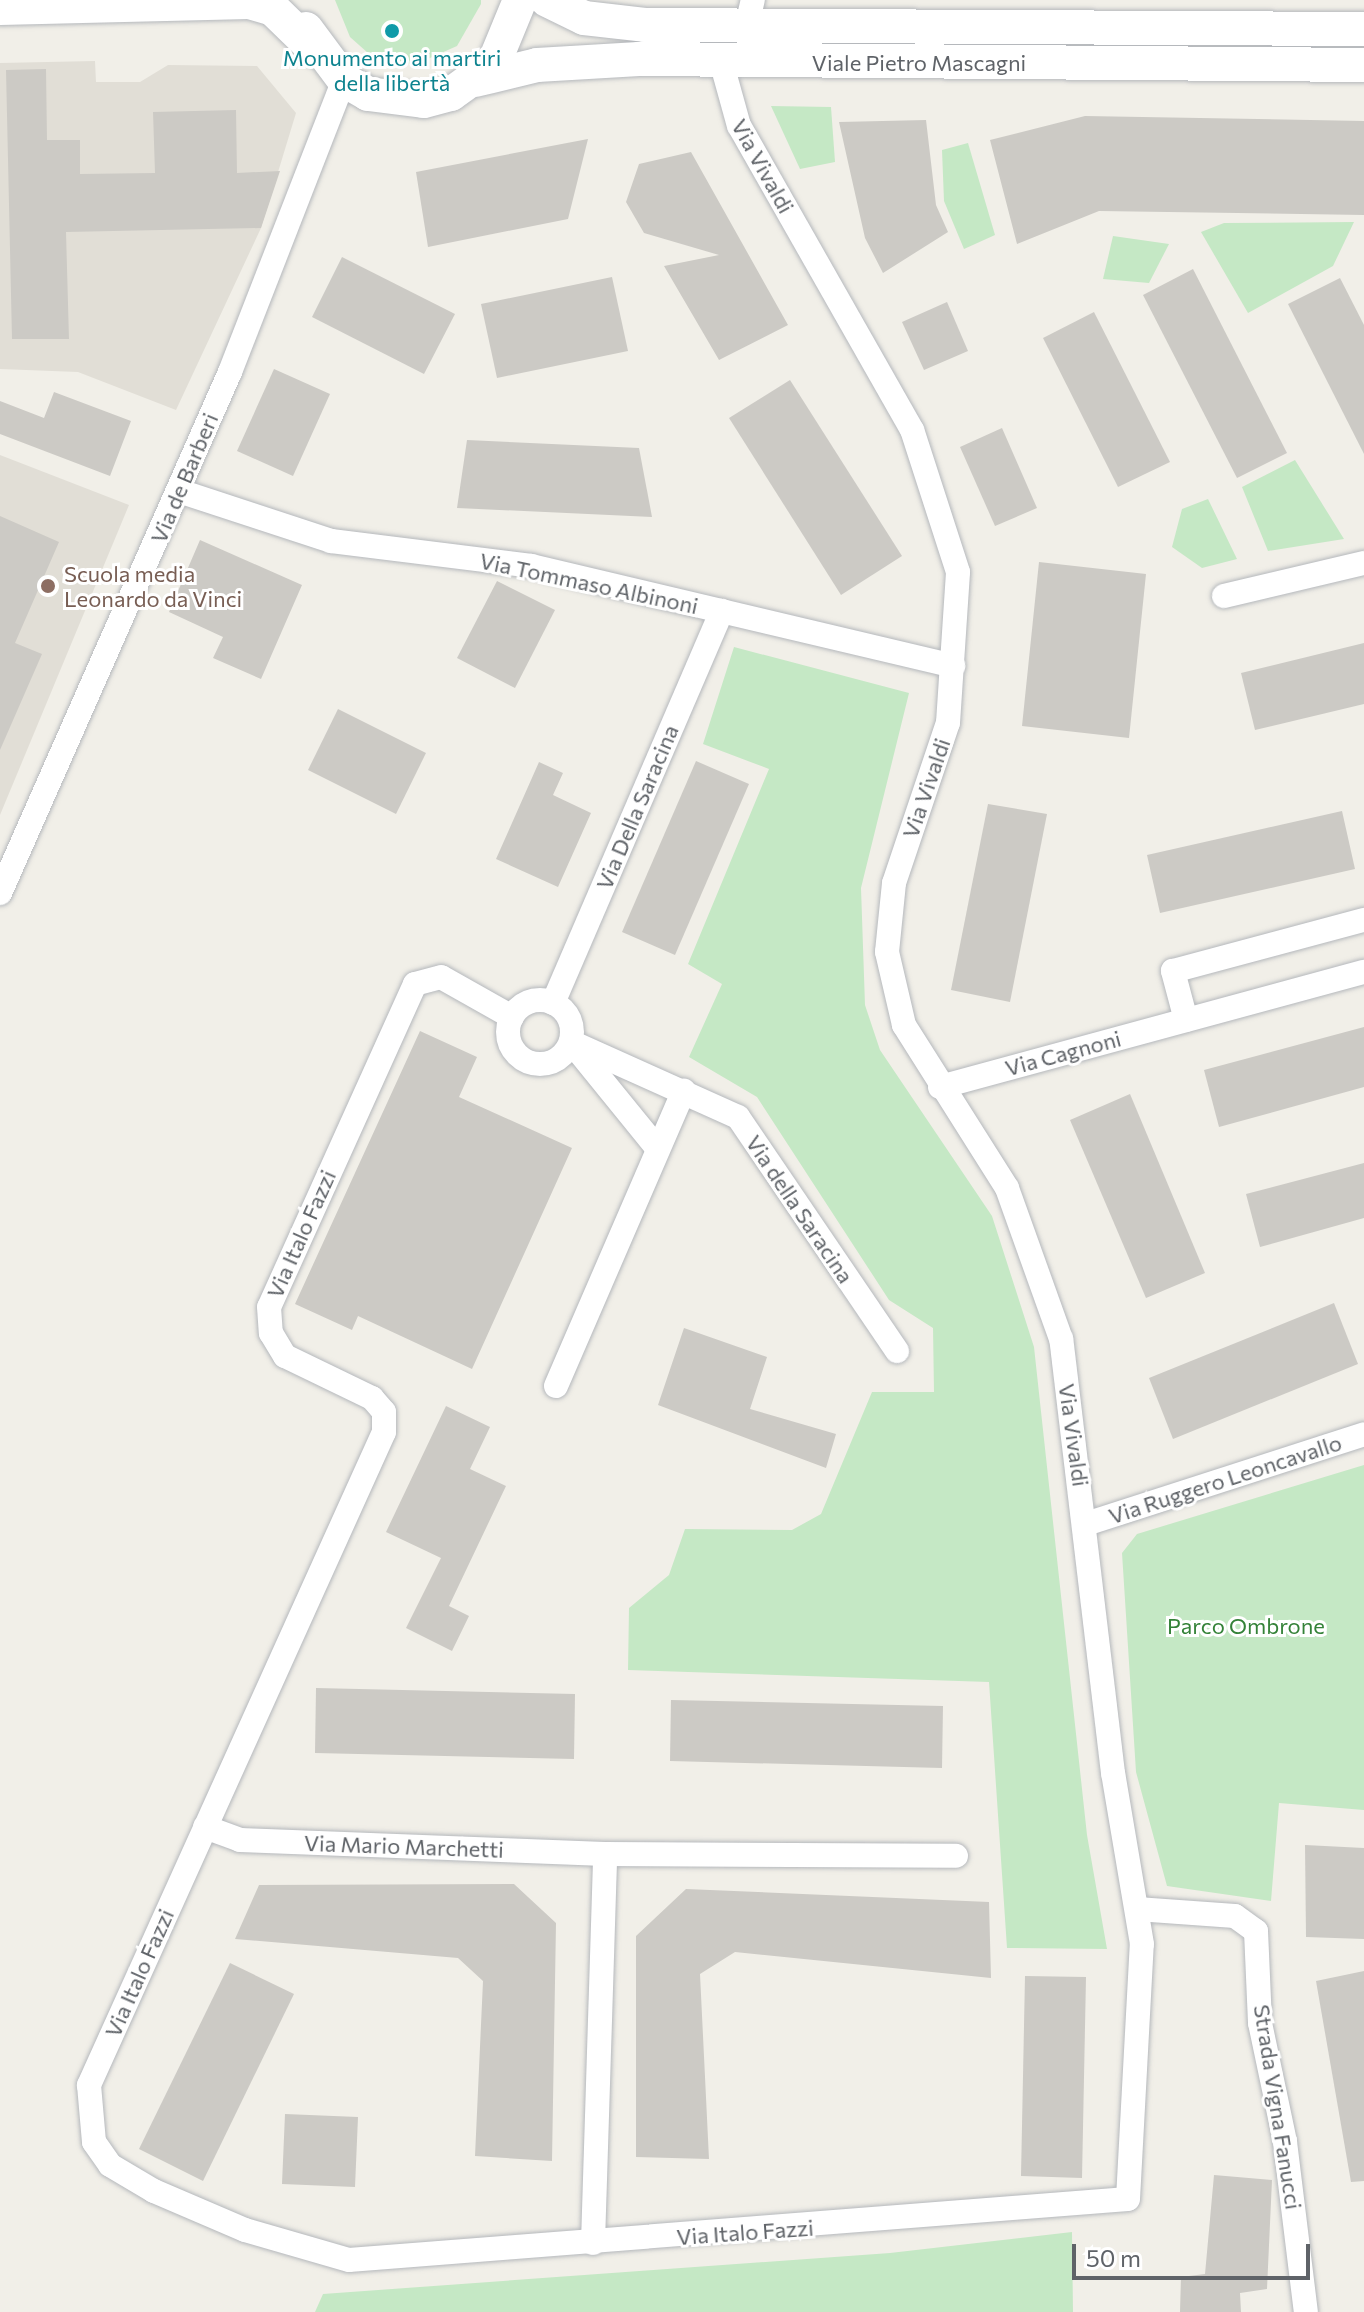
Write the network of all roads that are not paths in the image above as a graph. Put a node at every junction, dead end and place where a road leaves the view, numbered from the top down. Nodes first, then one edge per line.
1 (299, 0) edge
2 (520, 0) edge
3 (547, 0) edge
4 (0, 8) edge
5 (750, 12) edge
6 (1364, 29) edge
7 (315, 50) junction
8 (721, 61) junction
9 (1364, 65) edge
10 (344, 80) junction
11 (475, 80) junction
12 (179, 491) junction
13 (1364, 563) edge
14 (1224, 596) dead end
15 (722, 611) junction
16 (953, 666) junction
17 (0, 893) edge
18 (1364, 920) edge
19 (1364, 972) edge
20 (553, 1003) junction
21 (512, 1017) junction
22 (1186, 1020) junction
23 (571, 1042) junction
24 (940, 1087) junction
25 (684, 1090) junction
26 (657, 1148) junction
27 (897, 1351) dead end
28 (556, 1386) dead end
29 (1364, 1434) edge
30 (1086, 1524) junction
31 (205, 1827) junction
32 (605, 1854) junction
33 (956, 1856) dead end
34 (1137, 1909) junction
35 (593, 2243) junction
36 (1306, 2312) edge

1 - 7 main road
2 - 11 main road
3 - 5 main road, Viale Pietro Mascagni
4 - 7 main road
5 - 6 main road, Viale Pietro Mascagni
7 - 10 main road
8 - 9 main road, Viale Pietro Mascagni
8 - 11 main road, Viale Pietro Mascagni
8 - 16 street, Via Vivaldi
10 - 11 main road
10 - 12 street, Via de Barberi
12 - 15 street, Via Tommaso Albinoni
12 - 17 street, Via de Barberi
13 - 14 street
15 - 16 street, Via Tommaso Albinoni
15 - 20 street, Via Della Saracina
16 - 24 street, Via Vivaldi
18 - 22 street
19 - 22 street, Via Cagnoni
20 - 21 street
20 - 23 street
21 - 23 street
21 - 31 street, Via Italo Fazzi
22 - 24 street, Via Cagnoni
23 - 25 street, Via della Saracina
23 - 26 street
24 - 30 street, Via Vivaldi
25 - 26 street
25 - 27 street, Via della Saracina
26 - 28 street
29 - 30 street, Via Ruggero Leoncavallo
30 - 34 street
31 - 32 street, Via Mario Marchetti
31 - 35 street, Via Italo Fazzi
32 - 33 street, Via Mario Marchetti
32 - 35 street
34 - 35 street, Via Italo Fazzi
34 - 36 street, Strada Vigna Fanucci

